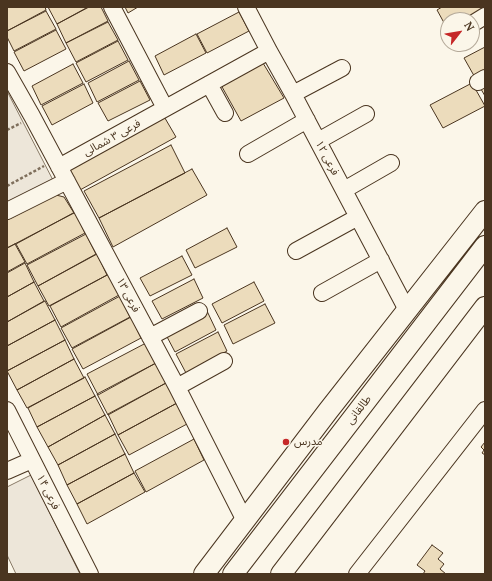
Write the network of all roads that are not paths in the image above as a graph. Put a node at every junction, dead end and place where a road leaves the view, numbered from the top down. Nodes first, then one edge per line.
1 (112, 7) edge
2 (246, 7) edge
3 (269, 51) junction
4 (342, 68) dead end
5 (7, 72) edge
6 (209, 84) junction
7 (293, 94) junction
8 (165, 108) junction
9 (224, 114) dead end
10 (366, 114) dead end
11 (307, 120) junction
12 (318, 141) junction
13 (248, 154) dead end
14 (391, 163) dead end
15 (57, 171) junction
16 (344, 190) junction
17 (7, 211) edge
18 (485, 211) edge
19 (358, 217) junction
20 (485, 246) edge
21 (296, 251) dead end
22 (381, 260) junction
23 (322, 293) dead end
24 (485, 307) edge
25 (407, 310) junction
26 (199, 311) dead end
27 (150, 337) junction
28 (224, 361) dead end
29 (177, 387) junction
30 (7, 410) edge
31 (485, 410) edge
32 (32, 460) junction
33 (7, 471) edge
34 (245, 520) junction
35 (90, 574) edge
36 (204, 574) edge
37 (232, 574) edge
38 (281, 574) edge
39 (357, 574) edge

1 - 8 street
2 - 3 street, فرعی ۱۲
3 - 6 street, فرعی ۳ شمالی
3 - 7 street, فرعی ۱۲
4 - 7 street
5 - 15 street, فرعی ۱۳
6 - 8 street, فرعی ۳ شمالی
6 - 9 street
7 - 11 street, فرعی ۱۲
8 - 15 street, فرعی ۳ شمالی
10 - 12 street
11 - 12 street, فرعی ۱۲
11 - 13 street
12 - 16 street, فرعی ۱۲
14 - 16 street
15 - 17 street, فرعی ۳ شمالی
15 - 27 street, فرعی ۱۳
16 - 19 street, فرعی ۱۲
18 - 25 main road
19 - 21 street
19 - 22 street, فرعی ۱۲
20 - 37 main road, طالقانی
22 - 23 street
22 - 25 street, فرعی ۱۲
24 - 38 main road
25 - 34 main road
26 - 27 street
27 - 29 street, فرعی ۱۳
28 - 29 street
29 - 34 street, فرعی ۱۳
30 - 32 street, فرعی ۱۴
31 - 39 street
32 - 33 street
32 - 35 street, فرعی ۱۴
34 - 36 main road

